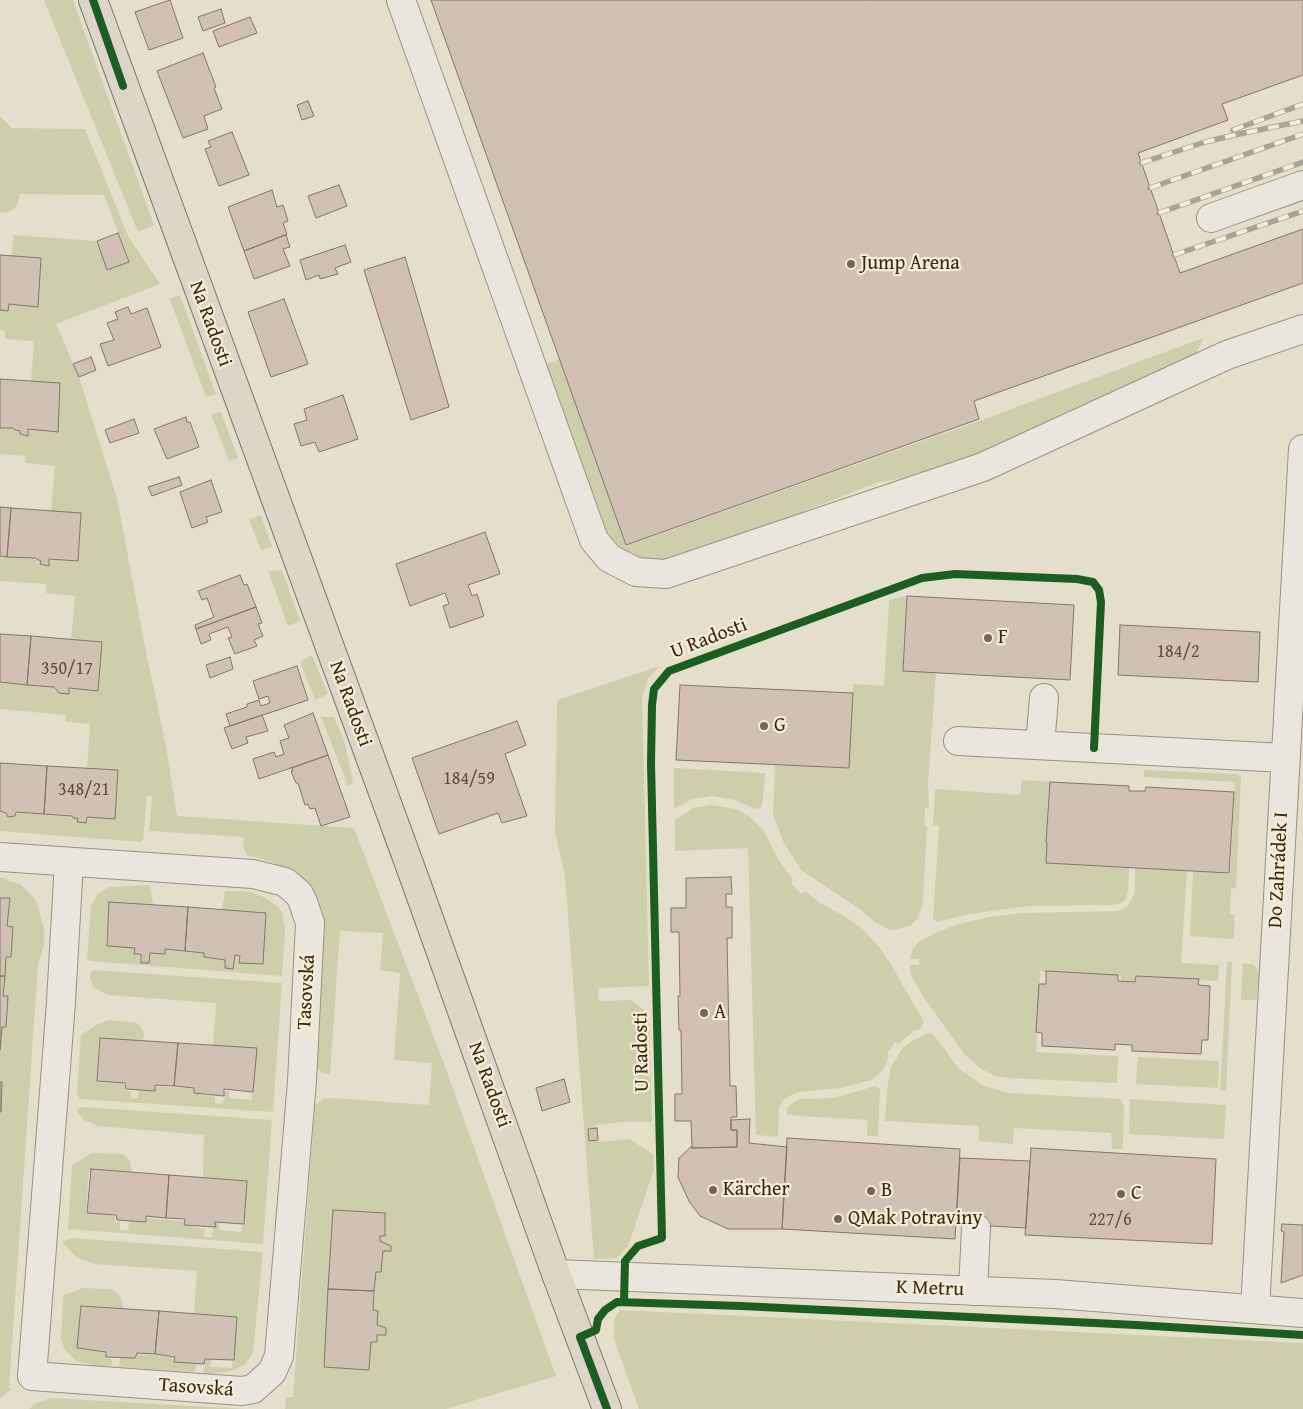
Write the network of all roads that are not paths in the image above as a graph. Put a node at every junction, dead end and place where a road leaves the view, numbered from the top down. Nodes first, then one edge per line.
1 (93, 0) edge
2 (401, 0) edge
3 (1303, 185) edge
4 (1211, 218) dead end
5 (1303, 328) edge
6 (1303, 449) edge
7 (1044, 698) dead end
8 (958, 741) dead end
9 (1040, 745) junction
10 (1285, 758) junction
11 (0, 857) edge
12 (69, 862) junction
13 (976, 1228) dead end
14 (556, 1274) junction
15 (973, 1291) junction
16 (1255, 1309) junction
17 (1303, 1313) edge
18 (607, 1409) edge

1 - 14 main road, Na Radosti
2 - 5 street
3 - 4 street
6 - 10 street, Do Zahrádek I
7 - 9 street
8 - 9 street
9 - 10 street
10 - 16 street, Do Zahrádek I
11 - 12 street, Tasovská
12 - 12 street, Tasovská
13 - 15 street
14 - 15 street, K Metru
14 - 18 main road, Na Radosti
15 - 16 street, K Metru
16 - 17 street, K Metru

